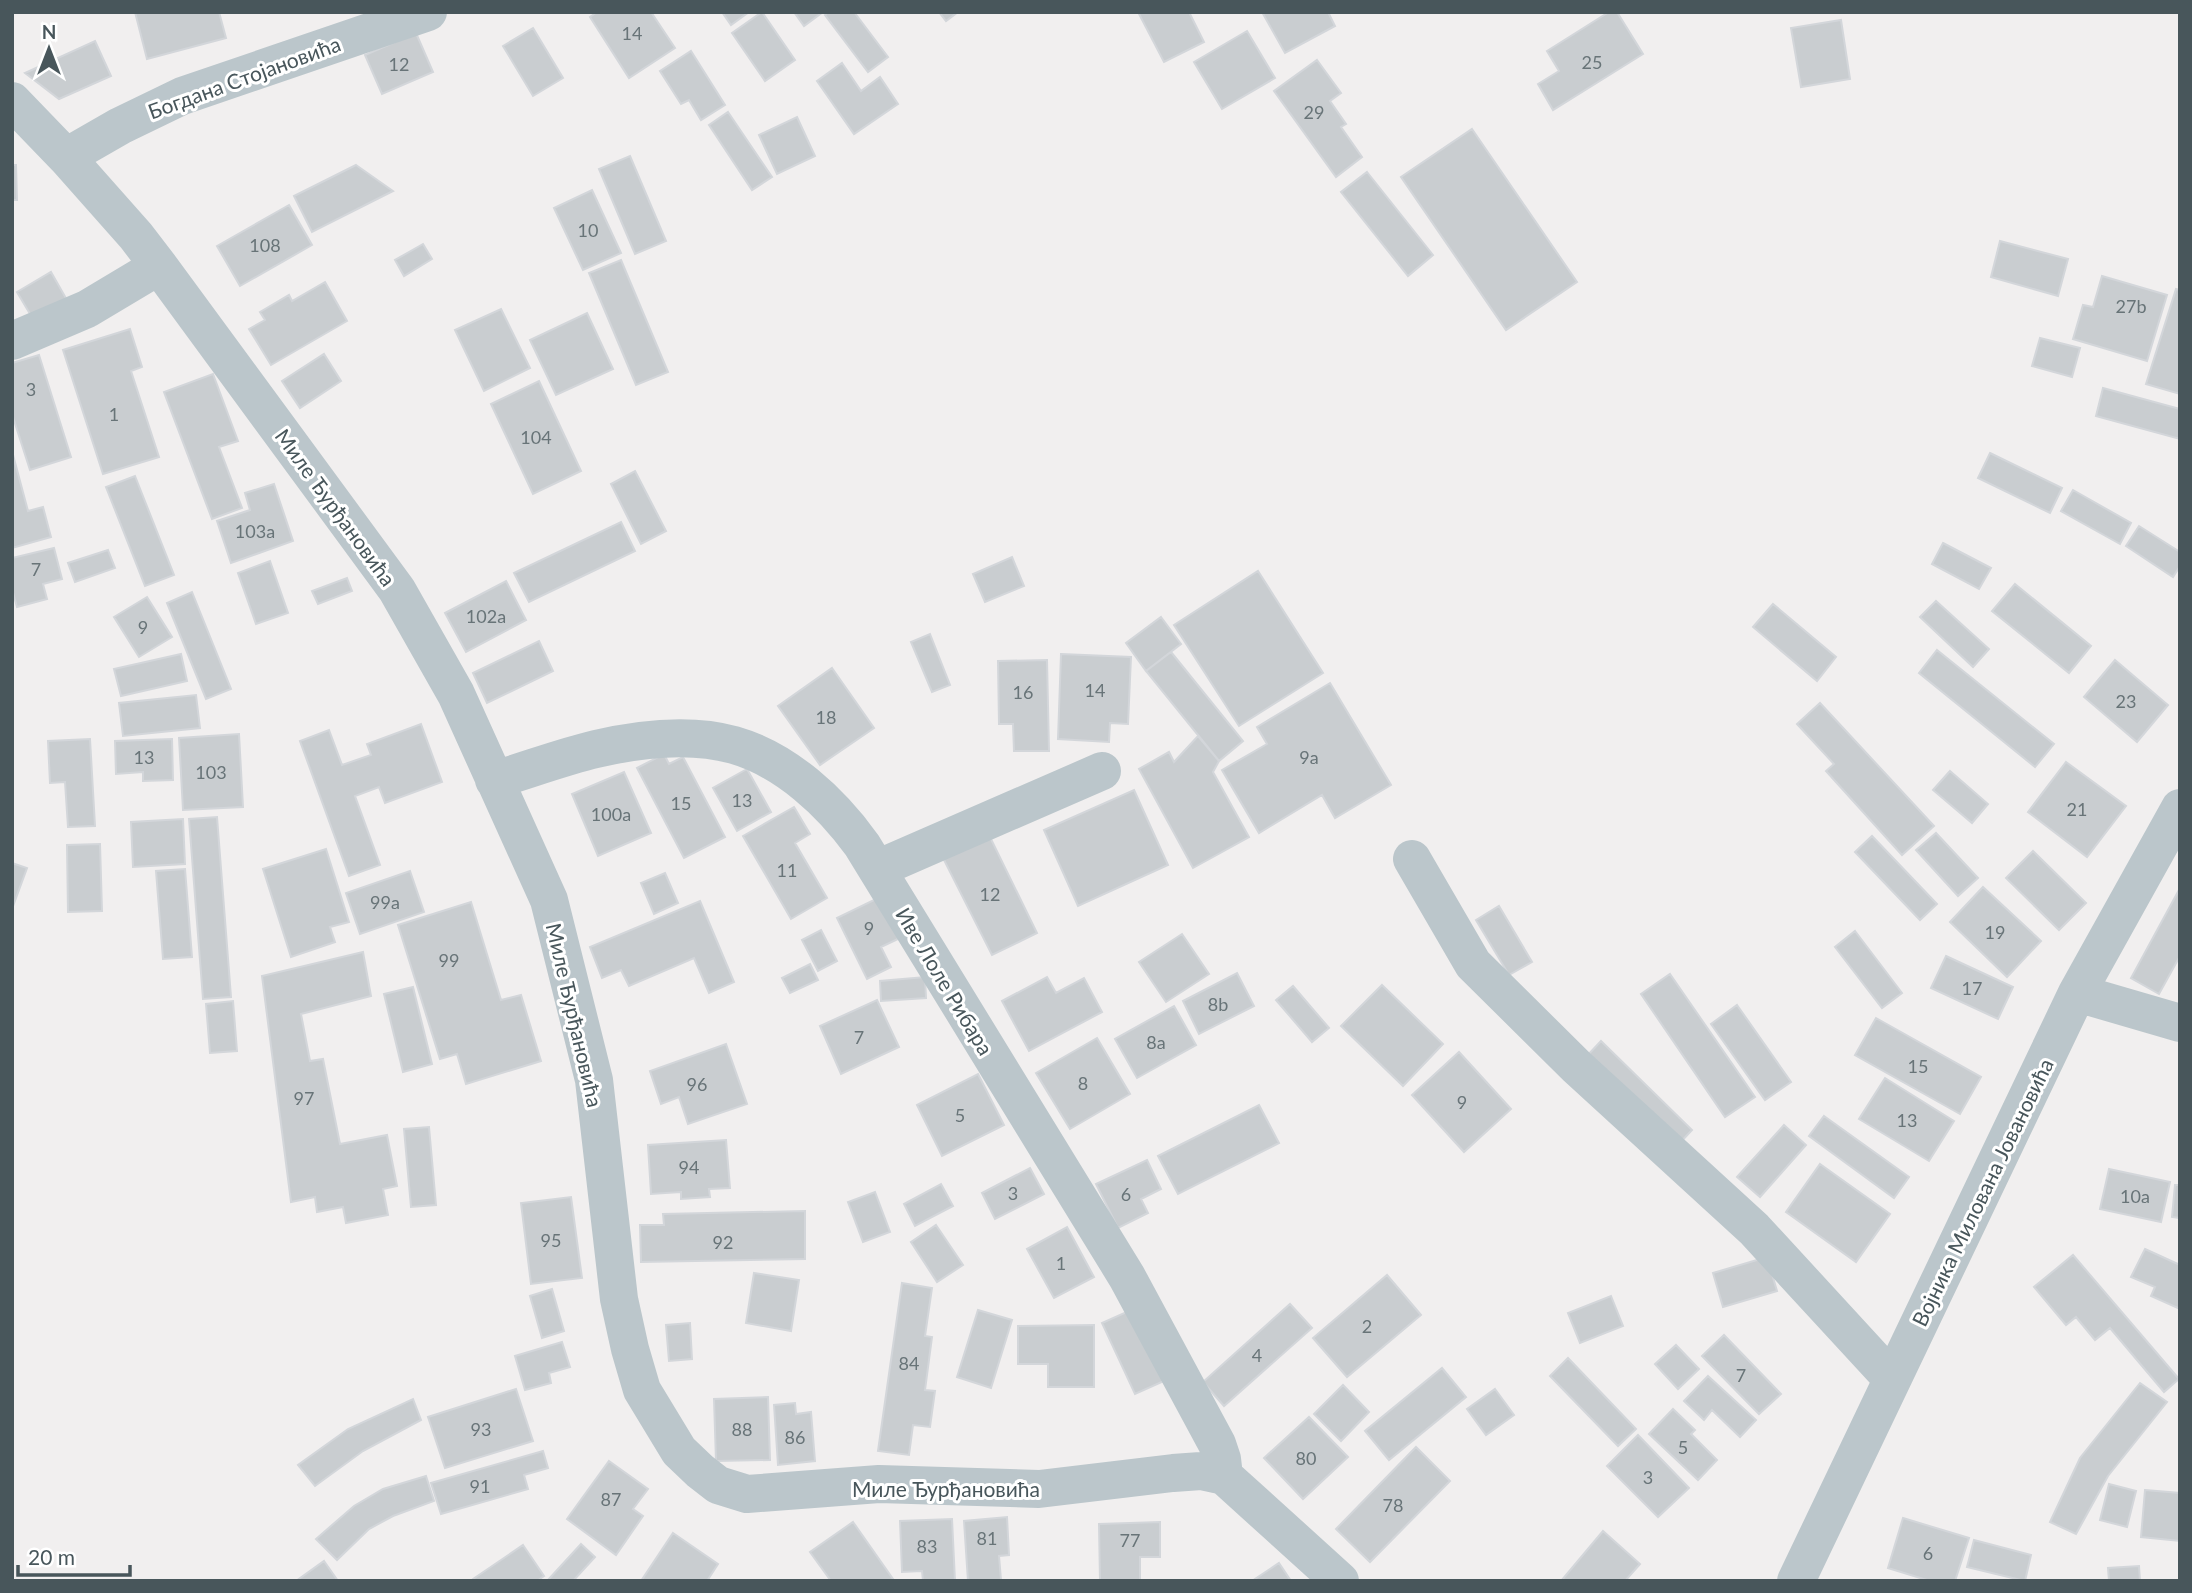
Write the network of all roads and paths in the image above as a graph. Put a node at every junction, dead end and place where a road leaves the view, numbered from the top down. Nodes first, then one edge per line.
1 (428, 12) edge
2 (12, 101) edge
3 (66, 157) junction
4 (159, 266) junction
5 (12, 341) edge
6 (1102, 771) dead end
7 (494, 780) junction
8 (2180, 808) edge
9 (1412, 859) dead end
10 (877, 869) junction
11 (2077, 993) junction
12 (2180, 1023) edge
13 (1892, 1379) junction
14 (1224, 1476) junction
15 (1340, 1581) edge
16 (1796, 1581) edge

1 - 3 street, Богдана Стојановића
2 - 3 street, Миле Ђурђановића
3 - 4 street, Миле Ђурђановића
4 - 5 street
4 - 7 street, Миле Ђурђановића
6 - 10 street
7 - 10 street, Иве Лоле Рибара
7 - 14 street, Миле Ђурђановића
8 - 11 street, Војника Милована Јовановића
9 - 13 street
10 - 14 street, Иве Лоле Рибара
11 - 12 street
11 - 13 street, Војника Милована Јовановића
13 - 16 street, Војника Милована Јовановића
14 - 15 street

